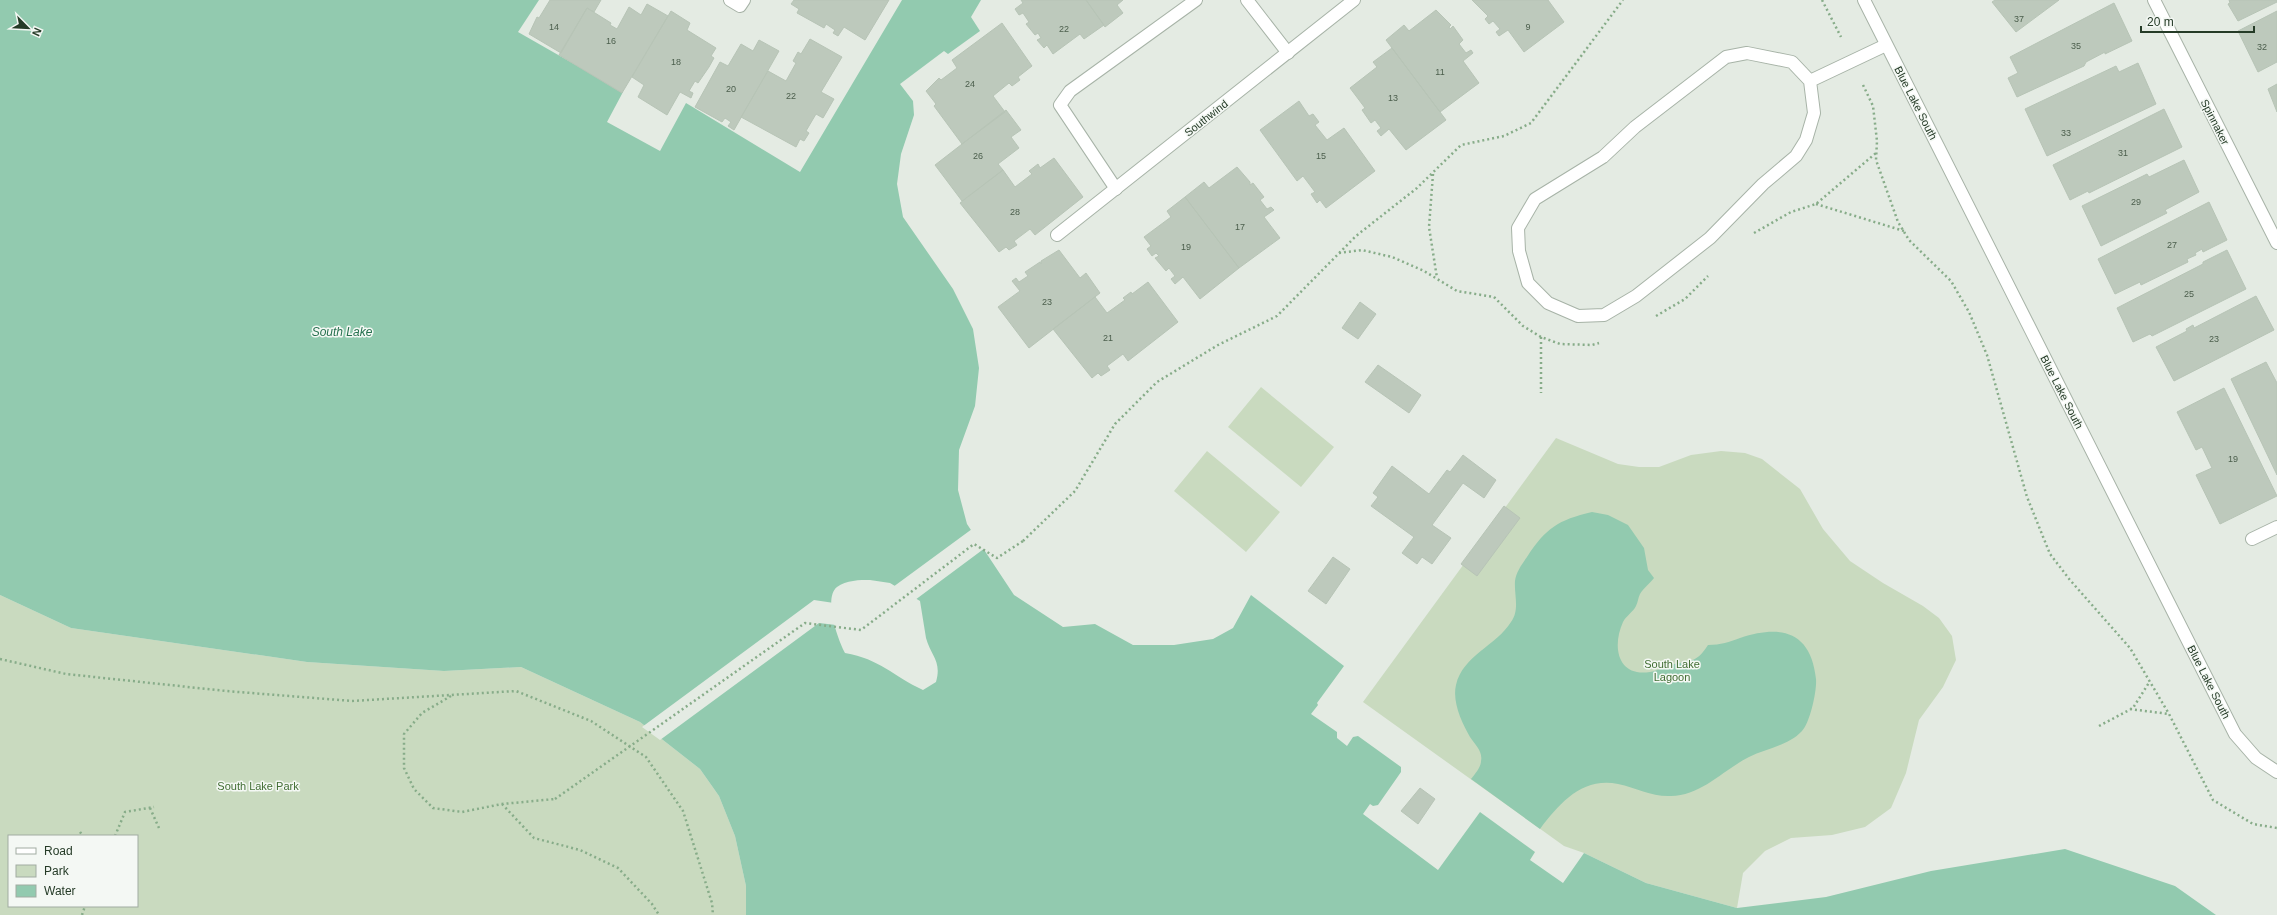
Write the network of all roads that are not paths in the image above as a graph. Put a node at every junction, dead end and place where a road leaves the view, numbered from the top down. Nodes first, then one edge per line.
1 (730, 0) edge
2 (744, 0) edge
3 (1196, 0) edge
4 (1247, 0) edge
5 (1354, 0) edge
6 (1864, 0) edge
7 (2154, 0) edge
8 (1886, 45) junction
9 (1288, 53) junction
10 (1810, 80) junction
11 (1116, 189) junction
12 (1057, 235) dead end
13 (2277, 244) edge
14 (2277, 527) edge
15 (2252, 539) dead end
16 (2277, 772) edge

1 - 2 street
3 - 11 street
4 - 9 street
5 - 9 street, Southwind
6 - 8 street, Blue Lake South
7 - 13 street, Spinnaker
8 - 10 street
8 - 16 street, Blue Lake South
9 - 11 street, Southwind
10 - 10 street
11 - 12 street, Southwind
14 - 15 street

